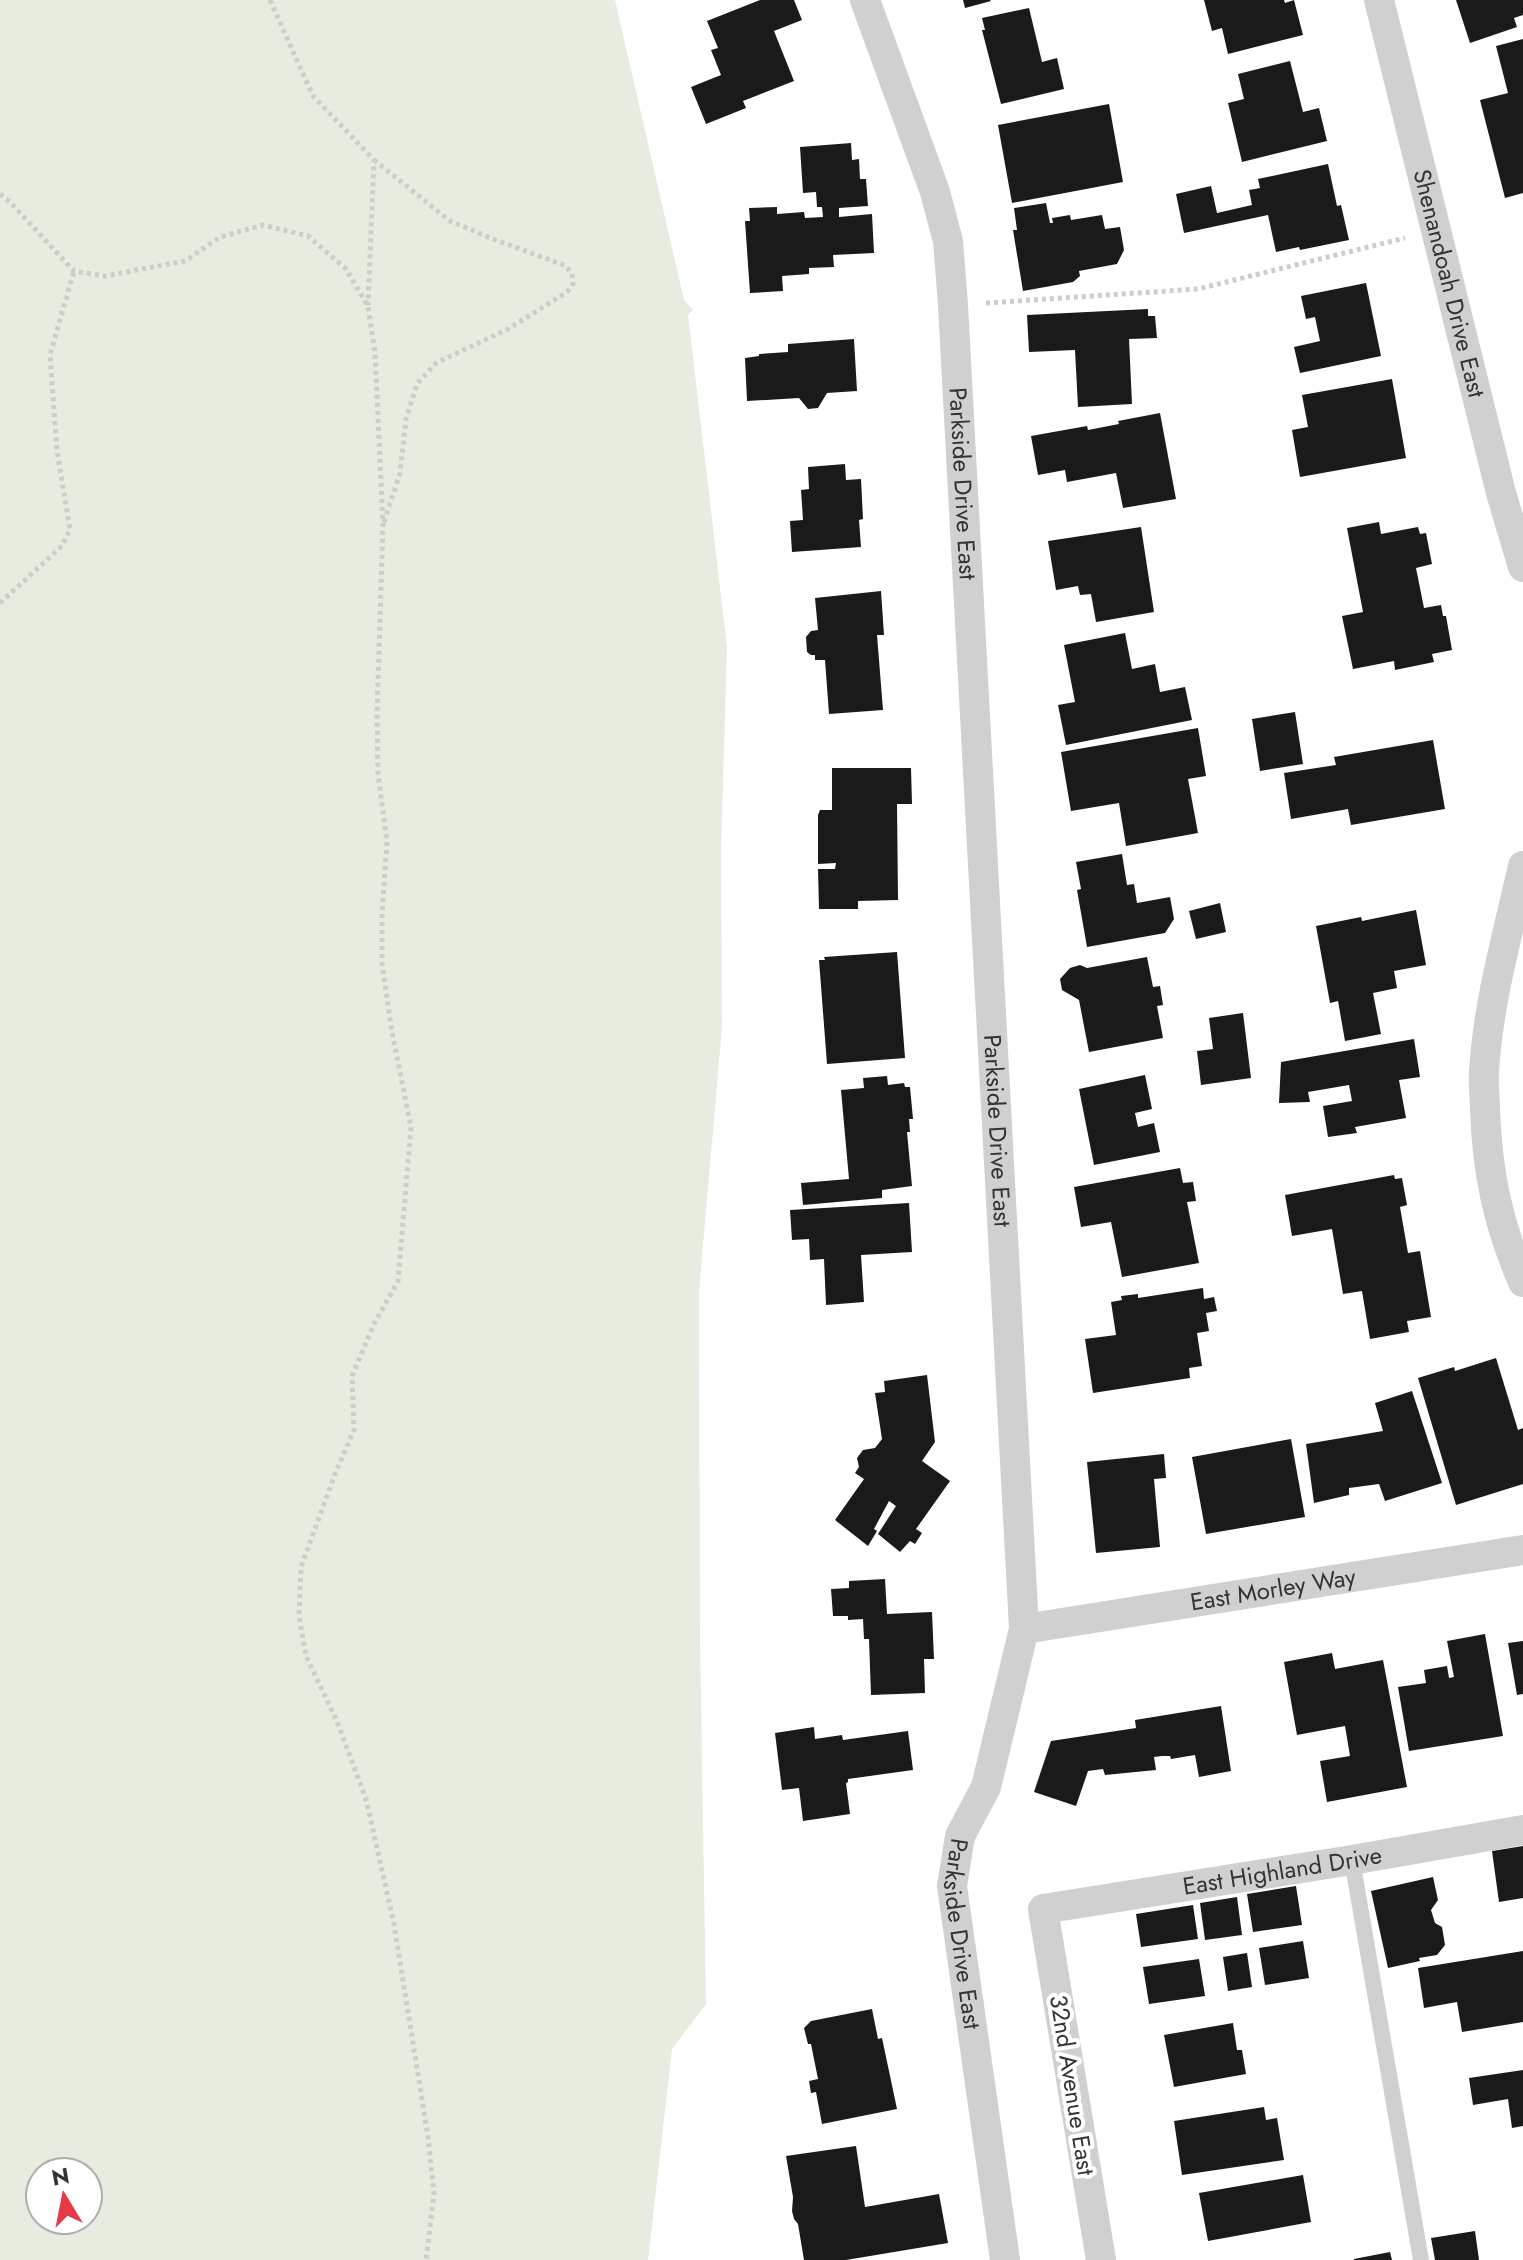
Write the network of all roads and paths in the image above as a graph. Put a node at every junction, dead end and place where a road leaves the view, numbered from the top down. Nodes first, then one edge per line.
1 (270, 0) edge
2 (865, 0) edge
3 (1379, 0) edge
4 (374, 160) junction
5 (0, 194) edge
6 (1410, 237) dead end
7 (74, 271) junction
8 (972, 304) dead end
9 (368, 306) junction
10 (383, 525) junction
11 (1523, 567) edge
12 (0, 603) edge
13 (1523, 866) edge
14 (1523, 1282) edge
15 (1523, 1550) edge
16 (1024, 1629) junction
17 (1523, 1830) edge
18 (1352, 1860) junction
19 (1043, 1909) joint
20 (426, 2260) edge
21 (1005, 2260) edge
22 (1101, 2260) edge
23 (1421, 2260) edge

1 - 4 path
2 - 16 street, Parkside Drive East
3 - 11 street, Shenandoah Drive East
4 - 9 path
4 - 10 path
5 - 7 path
6 - 8 path
7 - 9 path
7 - 12 path
9 - 10 path
10 - 20 path
13 - 14 street
15 - 16 street, East Morley Way
16 - 21 street, Parkside Drive East
17 - 18 street, East Highland Drive
18 - 19 street, East Highland Drive
18 - 23 lane
19 - 22 street, 32nd Avenue East

